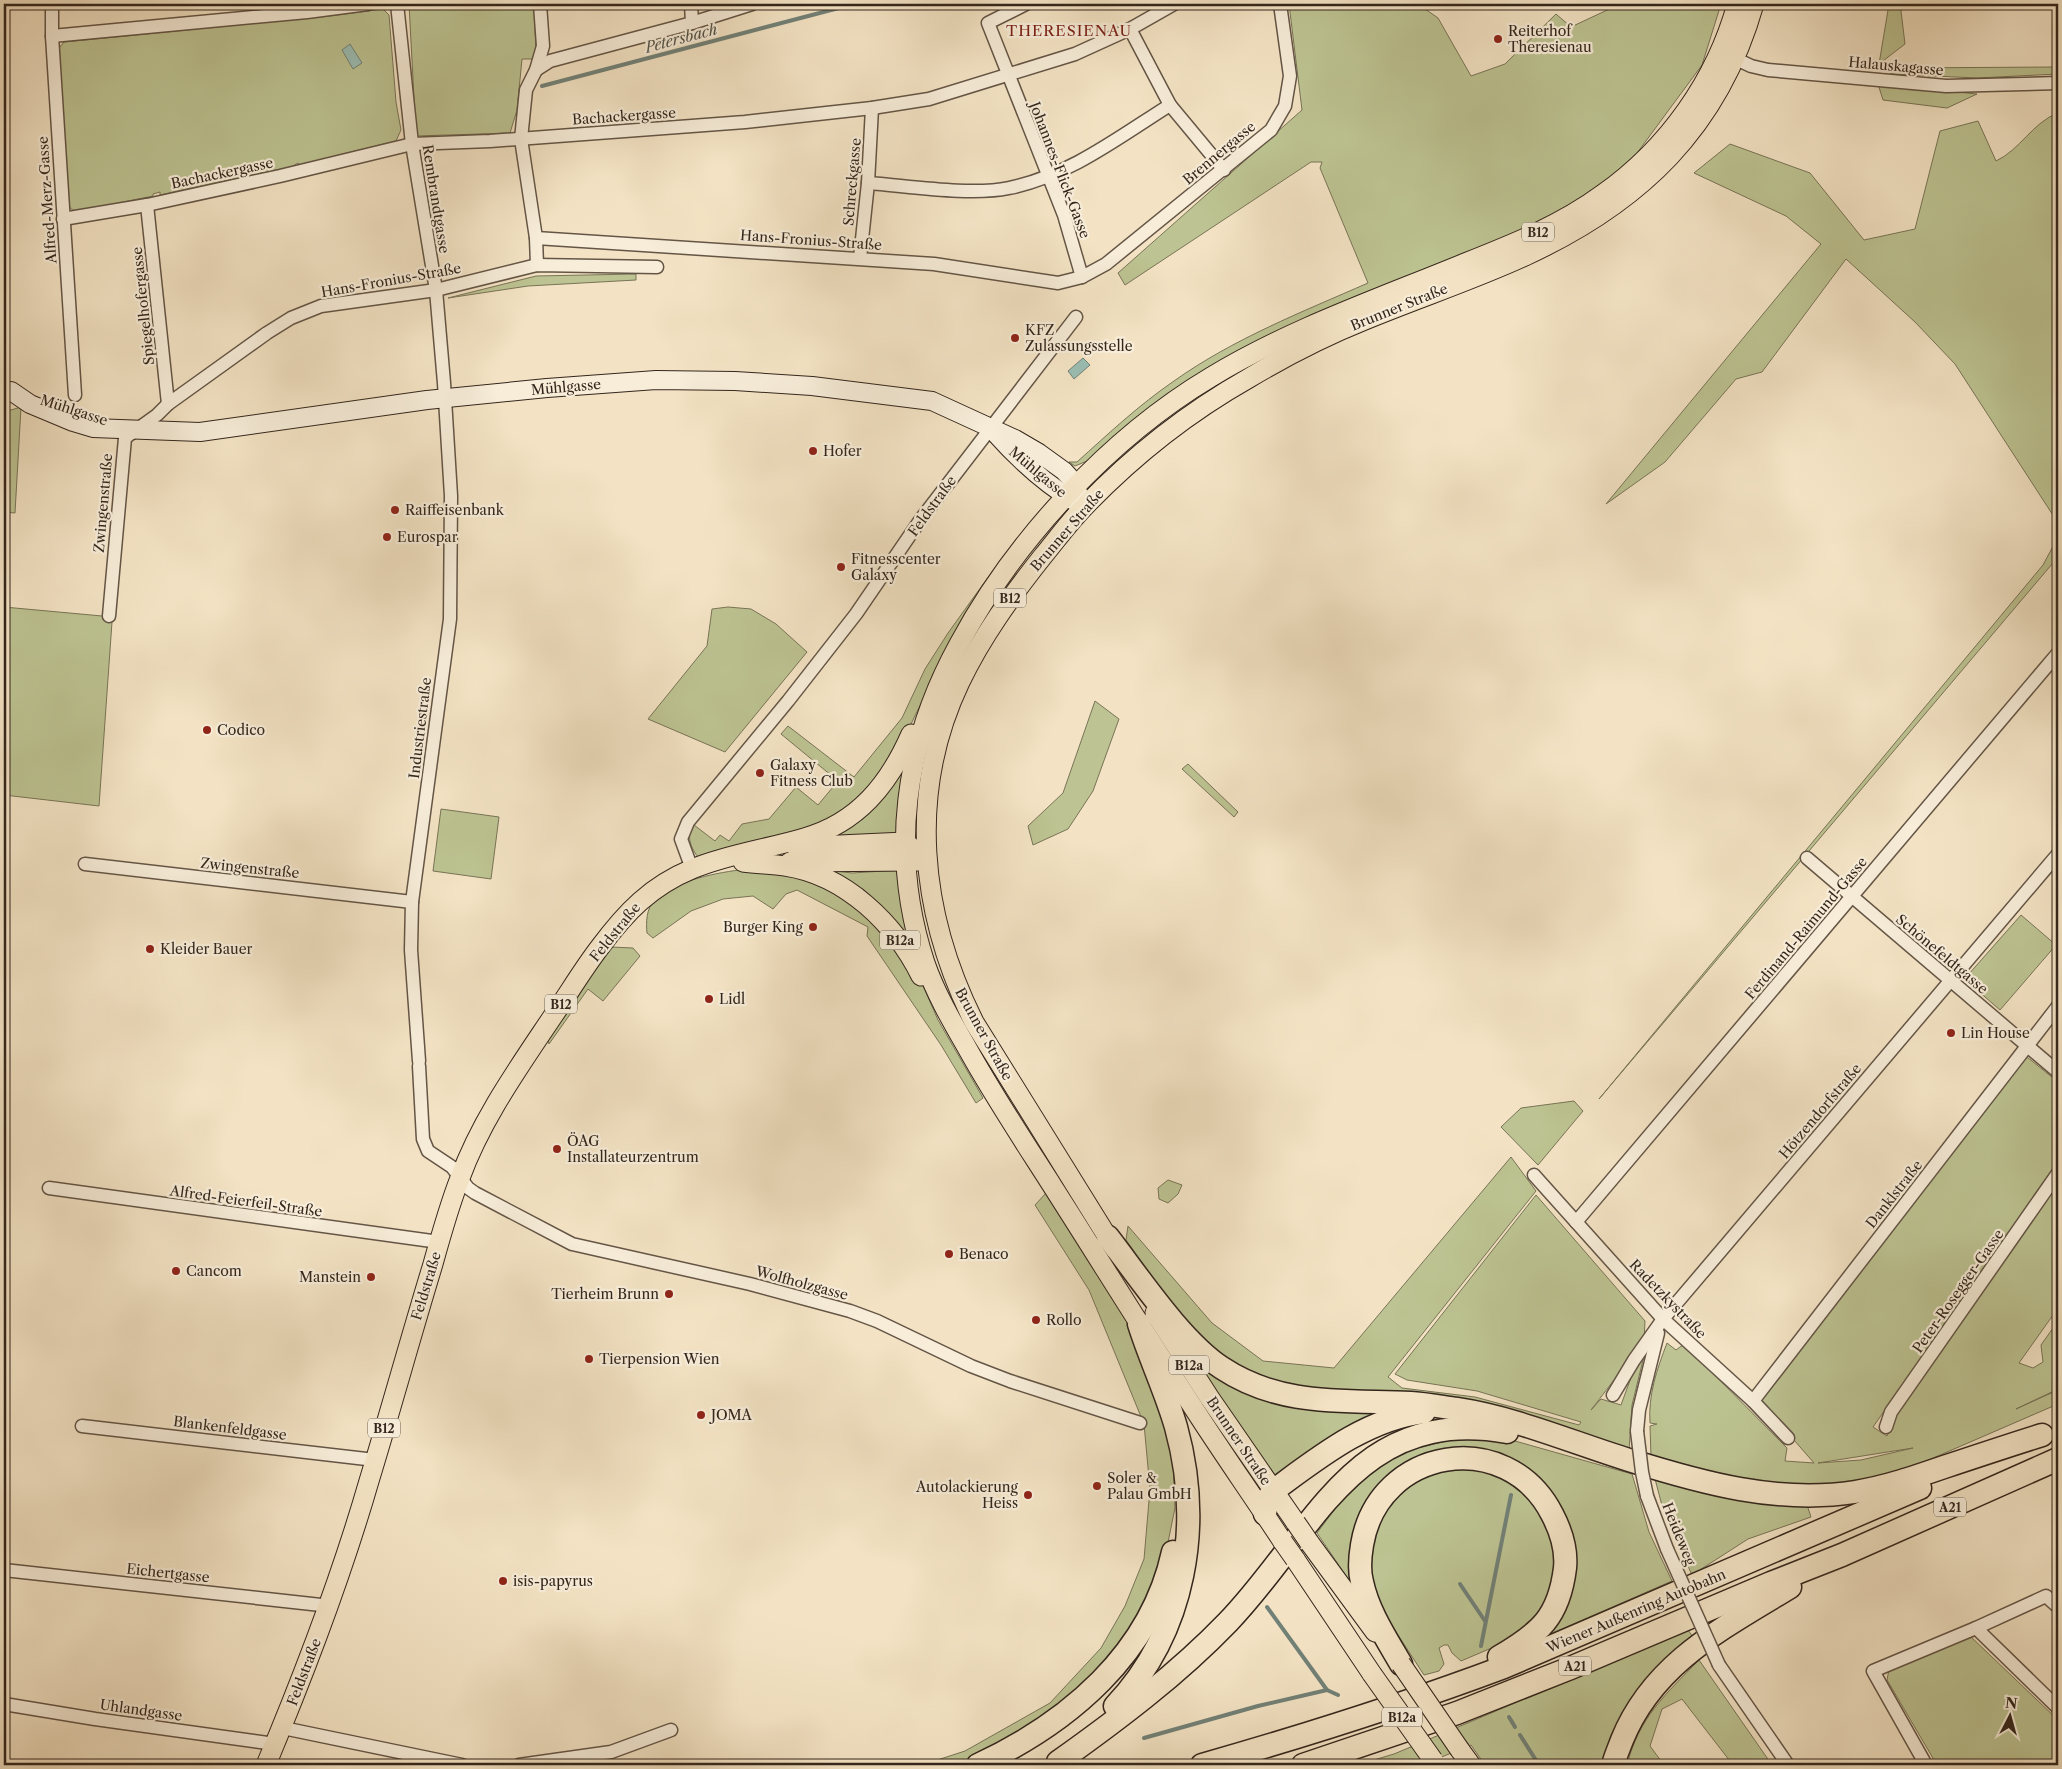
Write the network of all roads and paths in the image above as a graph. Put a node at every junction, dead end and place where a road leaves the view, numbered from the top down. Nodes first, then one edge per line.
1 (52, 4) edge
2 (243, 4) edge
3 (368, 4) edge
4 (397, 4) edge
5 (540, 4) edge
6 (691, 4) edge
7 (752, 4) edge
8 (1026, 4) edge
9 (1174, 4) edge
10 (1280, 4) edge
11 (1738, 4) edge
12 (1754, 4) edge
13 (244, 17) junction
14 (692, 23) junction
15 (1130, 29) junction
16 (52, 36) junction
17 (1734, 58) junction
18 (536, 70) junction
19 (1008, 75) junction
20 (2058, 83) edge
21 (1170, 105) junction
22 (872, 108) junction
23 (520, 139) junction
24 (412, 144) junction
25 (1224, 170) junction
26 (1048, 177) junction
27 (868, 184) junction
28 (146, 205) junction
29 (63, 219) junction
30 (536, 238) junction
31 (860, 258) junction
32 (537, 264) junction
33 (657, 266) dead end
34 (1082, 277) junction
35 (436, 290) junction
36 (1076, 317) dead end
37 (7, 389) edge
38 (75, 395) dead end
39 (445, 398) junction
40 (168, 404) junction
41 (136, 428) junction
42 (990, 428) junction
43 (1072, 492) junction
44 (1084, 506) junction
45 (109, 616) dead end
46 (2058, 653) edge
47 (927, 712) junction
48 (905, 842) junction
49 (2058, 854) edge
50 (740, 858) junction
51 (1807, 858) dead end
52 (927, 861) junction
53 (906, 862) junction
54 (85, 864) dead end
55 (692, 869) junction
56 (1852, 898) junction
57 (412, 902) junction
58 (1951, 981) junction
59 (2058, 1006) edge
60 (2027, 1046) junction
61 (2058, 1072) edge
62 (993, 1095) junction
63 (2058, 1174) edge
64 (1534, 1175) dead end
65 (460, 1176) junction
66 (49, 1188) dead end
67 (1576, 1222) junction
68 (1108, 1237) junction
69 (439, 1242) junction
70 (1663, 1319) junction
71 (1139, 1324) junction
72 (1614, 1395) dead end
73 (1753, 1401) junction
74 (1457, 1409) junction
75 (1140, 1423) dead end
76 (82, 1426) dead end
77 (1886, 1427) dead end
78 (2050, 1431) edge
79 (1788, 1438) dead end
80 (2058, 1459) edge
81 (375, 1460) junction
82 (1629, 1460) junction
83 (1185, 1477) junction
84 (1273, 1491) junction
85 (1264, 1514) junction
86 (1842, 1555) junction
87 (4, 1570) edge
88 (330, 1606) junction
89 (2058, 1607) edge
90 (1976, 1628) junction
91 (1401, 1664) junction
92 (1434, 1693) junction
93 (4, 1704) edge
94 (2058, 1708) edge
95 (671, 1730) dead end
96 (278, 1736) junction
97 (1435, 1763) edge
98 (1056, 1764) edge
99 (266, 1765) edge
100 (462, 1765) edge
101 (519, 1765) edge
102 (978, 1765) edge
103 (1202, 1765) edge
104 (1303, 1765) edge
105 (1470, 1765) edge
106 (1613, 1765) edge
107 (1788, 1765) edge
108 (1926, 1765) edge

1 - 16 street, Alfred-Merz-Gasse
2 - 13 street
3 - 13 street
4 - 24 street, Rembrandtgasse
5 - 18 street
6 - 14 street
7 - 14 street
8 - 19 street, Johannes-Flick-Gasse
9 - 15 street, Bachackergasse
10 - 25 street, Brennergasse
11 - 43 main road, Brunner Straße / B12
12 - 17 main road, Brunner Straße / B12
13 - 16 street
14 - 18 street
15 - 19 street, Bachackergasse
15 - 21 street
16 - 29 street, Alfred-Merz-Gasse
17 - 20 street, Halauskagasse
17 - 44 main road, Brunner Straße / B12
18 - 23 street
19 - 22 street, Bachackergasse
19 - 26 street, Johannes-Flick-Gasse
21 - 25 street
21 - 26 street
22 - 23 street, Bachackergasse
22 - 27 street, Schreckgasse
23 - 24 street, Bachackergasse
23 - 30 street
24 - 28 street, Bachackergasse
24 - 35 street, Rembrandtgasse
25 - 34 street, Brennergasse
26 - 27 street
26 - 34 street, Johannes-Flick-Gasse
27 - 31 street, Schreckgasse
28 - 29 street, Bachackergasse
28 - 40 street, Spiegelhofergasse
29 - 38 street, Alfred-Merz-Gasse
30 - 31 street, Hans-Fronius-Straße
30 - 32 street
31 - 34 street, Hans-Fronius-Straße
32 - 33 street, Hans-Fronius-Straße
32 - 35 street, Hans-Fronius-Straße
35 - 39 street, Rembrandtgasse
35 - 40 street, Hans-Fronius-Straße
36 - 42 street, Feldstraße
37 - 41 street, Mühlgasse
39 - 41 street, Mühlgasse
39 - 42 street, Mühlgasse
39 - 57 street, Industriestraße
40 - 41 street, Hans-Fronius-Straße
41 - 45 street, Zwingenstraße
42 - 43 street, Mühlgasse
42 - 55 street, Feldstraße
43 - 44 street, Mühlgasse
43 - 47 main road, Brunner Straße / B12
44 - 52 main road, Brunner Straße / B12
46 - 56 street, Ferdinand-Raimund-Gasse
47 - 48 main road, Brunner Straße / B12
47 - 50 main road
48 - 50 main road
48 - 52 main road
48 - 53 main road, Brunner Straße / B12a
49 - 58 street, Hötzendorfstraße
50 - 53 main road
50 - 55 main road, Feldstraße
50 - 62 main road, B12a
51 - 56 street, Schönefeldtgasse
52 - 53 main road
52 - 68 main road, Brunner Straße / B12a
53 - 62 main road, Brunner Straße / B12a
54 - 57 street, Zwingenstraße
55 - 65 main road, Feldstraße / B12
56 - 58 street, Schönefeldtgasse
56 - 67 street, Ferdinand-Raimund-Gasse
57 - 65 street, Industriestraße
58 - 60 street, Schönefeldtgasse
58 - 70 street, Hötzendorfstraße
59 - 60 street, Danklstraße
60 - 61 street, Schönefeldtgasse
60 - 73 street, Danklstraße
62 - 71 main road, Brunner Straße / B12a
63 - 77 street, Peter-Rosegger-Gasse
64 - 67 street, Radetzkystraße
65 - 69 main road, Feldstraße / B12
65 - 75 street, Wolfholzgasse
66 - 69 street, Alfred-Feierfeil-Straße
67 - 70 street, Radetzkystraße
68 - 74 highway
68 - 84 main road, Brunner Straße / B12a
69 - 81 main road, Feldstraße / B12
70 - 72 street, Hötzendorfstraße
70 - 73 street, Radetzkystraße
70 - 107 street, Heideweg, bridge
71 - 83 highway
71 - 85 main road, Brunner Straße / B12a
73 - 79 street, Radetzkystraße
74 - 82 highway
74 - 84 highway
76 - 81 street, Blankenfeldgasse
78 - 82 highway
78 - 92 highway, Wiener Außenring Autobahn / A21
80 - 86 highway, Wiener Außenring Autobahn / A21
81 - 88 main road, Feldstraße / B12
82 - 98 highway
83 - 98 highway
83 - 102 highway
84 - 85 highway
84 - 91 main road, Brunner Straße / B12a, bridge
85 - 97 main road, Brunner Straße / B12a, bridge
86 - 104 highway, Wiener Außenring Autobahn / A21
86 - 106 highway
87 - 88 street, Eichertgasse
88 - 96 main road, Feldstraße / B12
89 - 90 street
90 - 94 street
90 - 108 street
91 - 92 highway
91 - 105 main road, Brunner Straße / B12a, bridge
92 - 103 highway, Wiener Außenring Autobahn / A21
93 - 96 street, Uhlandgasse
95 - 101 street
96 - 99 main road, Feldstraße / B12
96 - 100 street, Uhlandgasse

